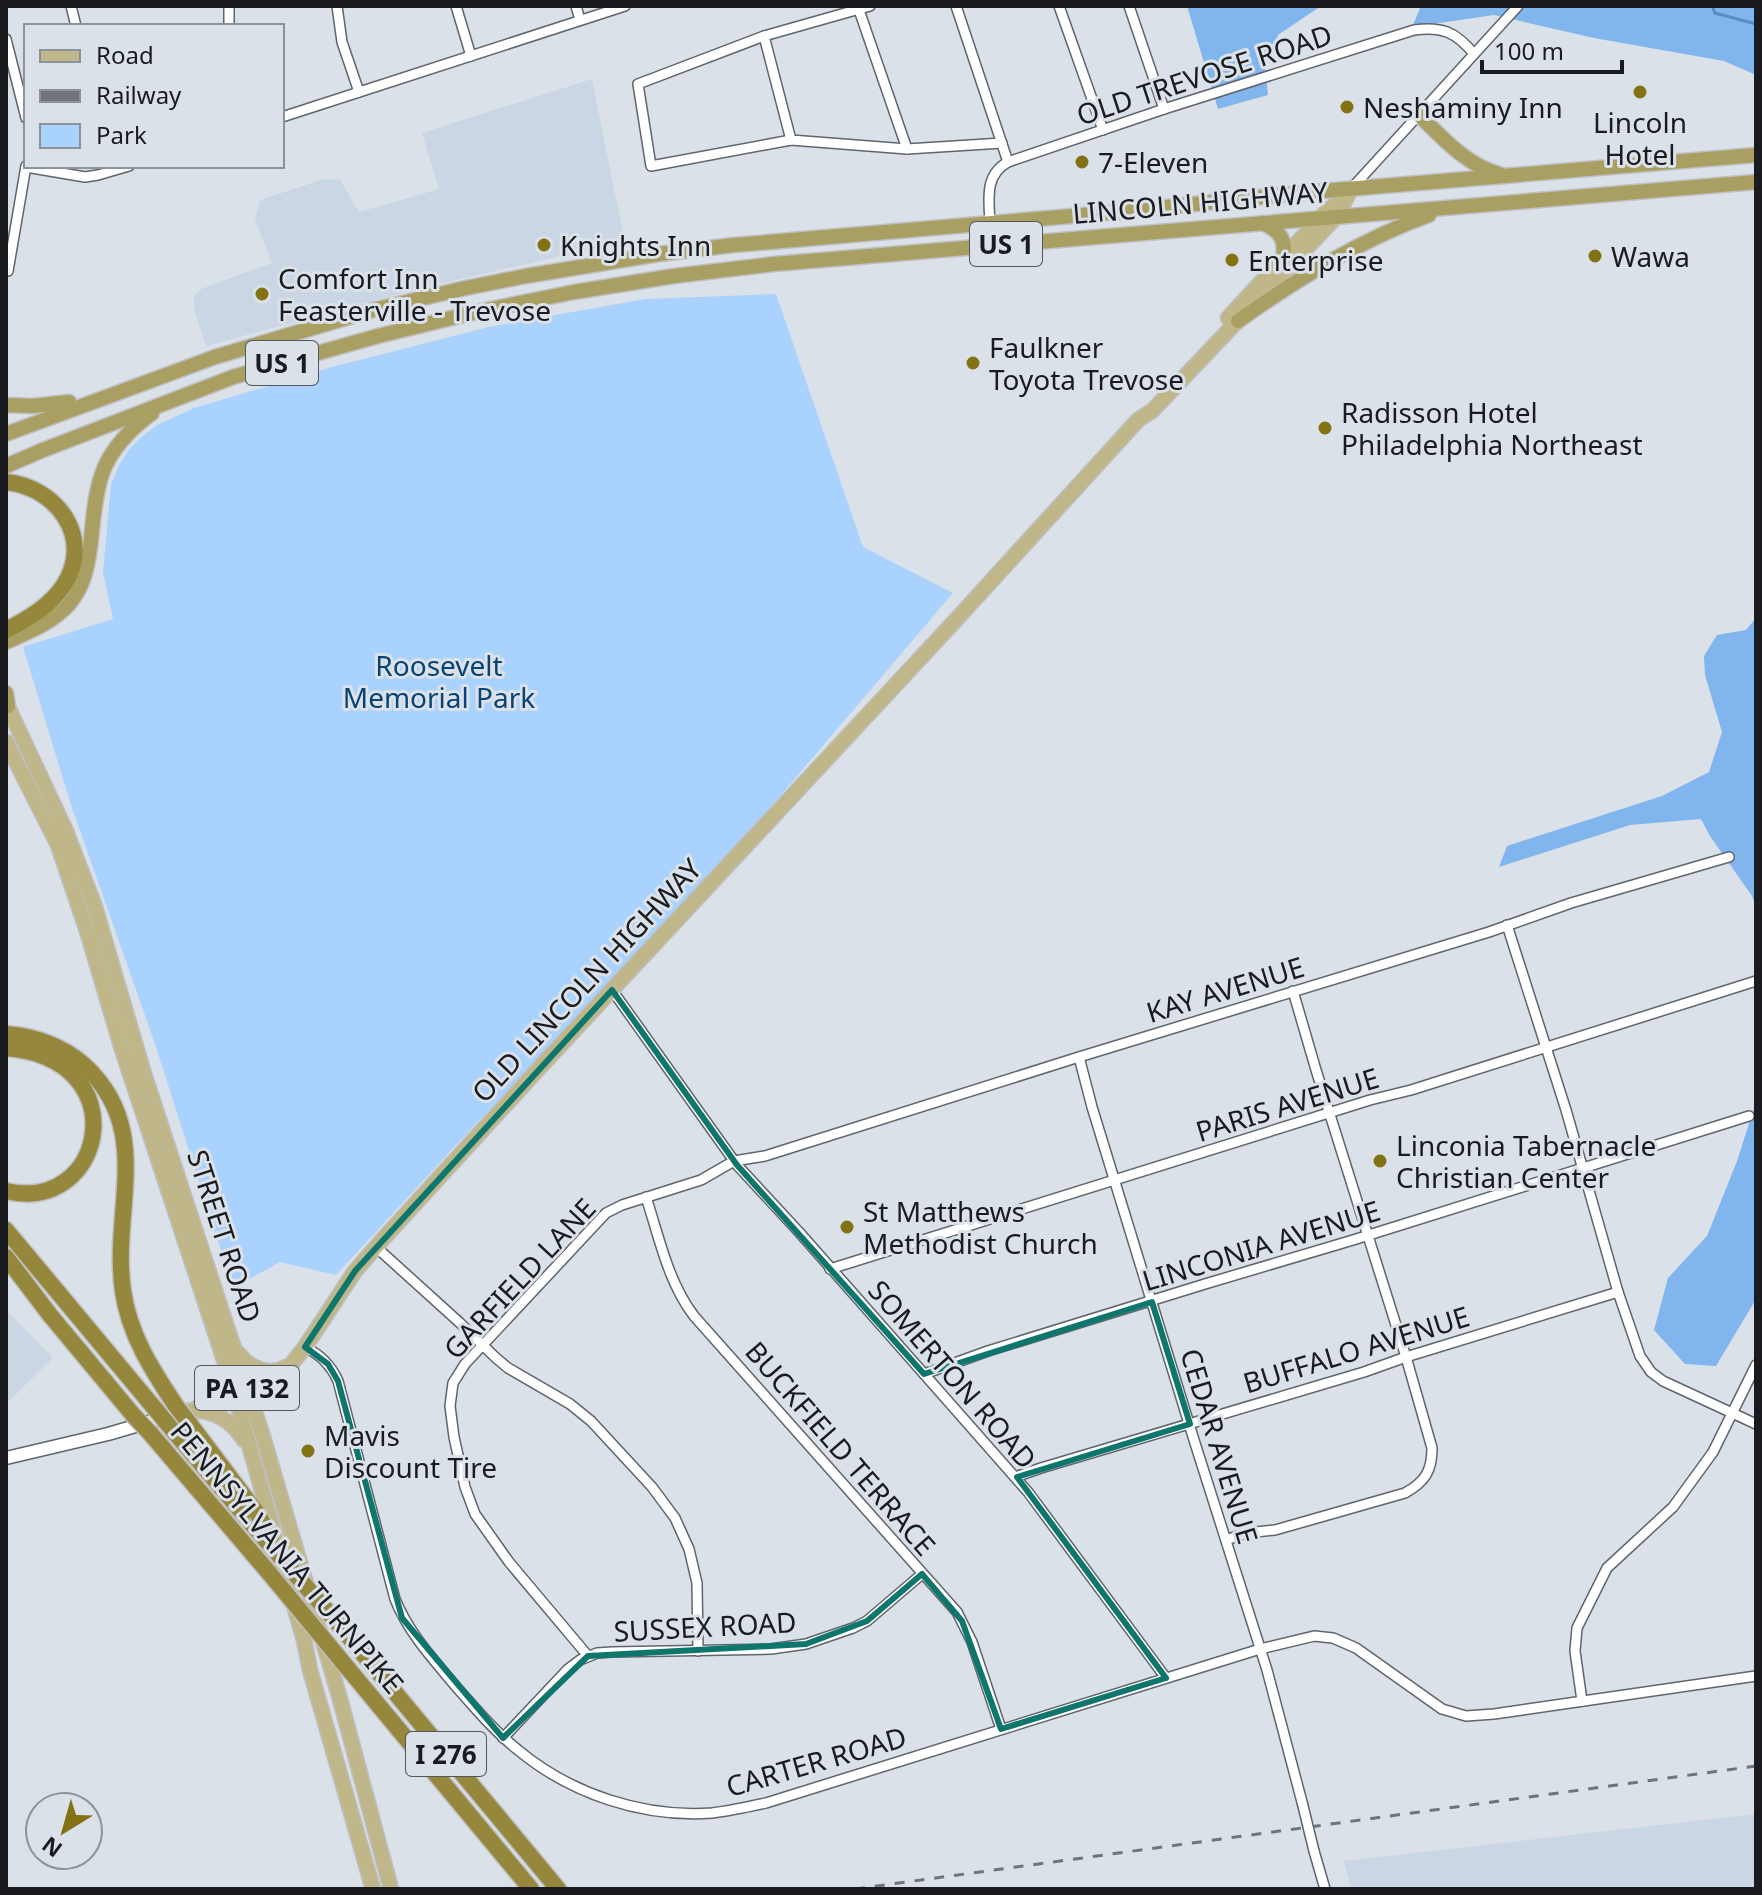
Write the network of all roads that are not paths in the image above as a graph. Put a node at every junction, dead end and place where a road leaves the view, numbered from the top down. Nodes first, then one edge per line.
1 (337, 6) edge
2 (456, 6) edge
3 (576, 6) edge
4 (625, 6) edge
5 (870, 6) edge
6 (956, 6) edge
7 (1059, 6) edge
8 (1129, 6) edge
9 (1518, 6) edge
10 (859, 10) junction
11 (580, 20) junction
12 (764, 36) junction
13 (6, 39) edge
14 (1474, 54) junction
15 (471, 56) junction
16 (359, 92) junction
17 (1164, 109) junction
18 (24, 110) edge
19 (1419, 115) junction
20 (284, 116) edge
21 (1103, 130) junction
22 (791, 140) junction
23 (1002, 143) junction
24 (907, 149) junction
25 (1756, 155) edge
26 (1008, 162) junction
27 (26, 168) edge
28 (32, 168) edge
29 (118, 168) edge
30 (1511, 175) junction
31 (1756, 182) edge
32 (1351, 189) junction
33 (1443, 209) junction
34 (1337, 216) junction
35 (1321, 217) junction
36 (1261, 222) junction
37 (990, 223) junction
38 (1282, 259) junction
39 (8, 271) edge
40 (1238, 321) junction
41 (124, 389) junction
42 (169, 402) junction
43 (6, 405) edge
44 (1138, 420) junction
45 (6, 434) edge
46 (6, 466) edge
47 (6, 482) edge
48 (49, 602) junction
49 (6, 616) edge
50 (14, 632) edge
51 (6, 642) edge
52 (6, 654) edge
53 (7, 701) edge
54 (6, 742) edge
55 (1729, 857) dead end
56 (1507, 925) junction
57 (1756, 981) edge
58 (612, 990) junction
59 (1293, 991) junction
60 (6, 1034) edge
61 (1545, 1046) junction
62 (6, 1048) edge
63 (1079, 1057) junction
64 (1330, 1112) junction
65 (1749, 1116) dead end
66 (734, 1161) junction
67 (1583, 1168) junction
68 (1115, 1179) junction
69 (6, 1191) edge
70 (646, 1197) junction
71 (6, 1230) edge
72 (1367, 1236) junction
73 (376, 1247) junction
74 (6, 1257) edge
75 (830, 1269) junction
76 (6, 1270) edge
77 (1618, 1292) junction
78 (1152, 1302) junction
79 (50, 1315) junction
80 (482, 1345) junction
81 (234, 1347) junction
82 (301, 1354) junction
83 (1406, 1357) junction
84 (1756, 1365) edge
85 (924, 1374) junction
86 (242, 1395) junction
87 (186, 1413) junction
88 (1733, 1413) junction
89 (1190, 1424) junction
90 (1756, 1424) edge
91 (252, 1455) junction
92 (6, 1458) edge
93 (1015, 1477) junction
94 (257, 1521) junction
95 (1226, 1540) junction
96 (922, 1574) junction
97 (1260, 1649) junction
98 (698, 1651) junction
99 (588, 1656) junction
100 (1756, 1676) edge
101 (1166, 1678) junction
102 (1582, 1701) junction
103 (1001, 1729) junction
104 (503, 1738) junction
105 (373, 1889) edge
106 (391, 1889) edge
107 (531, 1889) edge
108 (558, 1889) edge
109 (1325, 1889) edge

1 - 16 street
2 - 15 street
3 - 11 street
4 - 11 street
5 - 10 street
6 - 23 street
7 - 21 street
8 - 17 street
9 - 14 street, OLD LINCOLN HIGHWAY
10 - 12 street
10 - 24 street
11 - 15 street
12 - 22 street
12 - 22 street
13 - 18 street
14 - 17 street, OLD TREVOSE ROAD
14 - 19 street, OLD LINCOLN HIGHWAY
15 - 16 street
16 - 20 street
17 - 21 street, OLD TREVOSE ROAD
19 - 30 highway
19 - 32 street, OLD LINCOLN HIGHWAY
21 - 26 street, OLD TREVOSE ROAD
22 - 24 street
23 - 24 street
23 - 26 street
25 - 30 highway, LINCOLN HIGHWAY / US 1
26 - 37 street
27 - 39 street
28 - 29 street
30 - 32 highway, LINCOLN HIGHWAY / US 1
31 - 33 highway, LINCOLN HIGHWAY / US 1
32 - 34 main road, OLD LINCOLN HIGHWAY
32 - 35 main road, OLD LINCOLN HIGHWAY
32 - 37 highway, LINCOLN HIGHWAY / US 1
33 - 34 highway, LINCOLN HIGHWAY / US 1
33 - 40 highway
34 - 35 highway, LINCOLN HIGHWAY / US 1
34 - 40 main road, OLD LINCOLN HIGHWAY
35 - 36 highway, LINCOLN HIGHWAY / US 1
35 - 38 main road, OLD LINCOLN HIGHWAY
36 - 38 highway
36 - 42 highway, LINCOLN HIGHWAY / US 1
37 - 41 highway, LINCOLN HIGHWAY / US 1
38 - 44 main road, OLD LINCOLN HIGHWAY
40 - 44 main road, OLD LINCOLN HIGHWAY
41 - 43 highway
41 - 45 highway, LINCOLN HIGHWAY / US 1
42 - 46 highway, LINCOLN HIGHWAY / US 1
42 - 50 highway
44 - 58 main road, OLD LINCOLN HIGHWAY
47 - 48 highway
48 - 49 highway
48 - 50 highway
50 - 51 highway
50 - 52 highway
53 - 81 main road, STREET ROAD / PA 132
54 - 86 main road, STREET ROAD / PA 132
55 - 56 street, KAY AVENUE
56 - 59 street, KAY AVENUE
56 - 61 street
57 - 61 street, PARIS AVENUE
58 - 66 street, SOMERTON ROAD
58 - 73 main road, OLD LINCOLN HIGHWAY
59 - 63 street, KAY AVENUE
59 - 64 street
60 - 87 highway
61 - 64 street, PARIS AVENUE
61 - 67 street
62 - 69 highway
63 - 66 street, KAY AVENUE
63 - 68 street, CEDAR AVENUE
64 - 68 street, PARIS AVENUE
64 - 72 street
65 - 67 street, LINCONIA AVENUE
66 - 70 street, GARFIELD LANE
66 - 75 street, SOMERTON ROAD
67 - 72 street, LINCONIA AVENUE
67 - 77 street
68 - 75 street, PARIS AVENUE
68 - 78 street, CEDAR AVENUE
70 - 80 street, GARFIELD LANE
70 - 96 street, BUCKFIELD TERRACE
71 - 94 highway, PENNSYLVANIA TURNPIKE, bridge
72 - 78 street, LINCONIA AVENUE
72 - 83 street
73 - 80 street
73 - 82 main road, OLD LINCOLN HIGHWAY
74 - 79 highway, PENNSYLVANIA TURNPIKE / I 276
75 - 85 street, SOMERTON ROAD
76 - 79 highway
77 - 83 street, BUFFALO AVENUE
77 - 88 street
78 - 85 street, LINCONIA AVENUE
78 - 89 street, CEDAR AVENUE
79 - 107 highway, PENNSYLVANIA TURNPIKE / I 276, bridge
80 - 98 street
80 - 99 street, GARFIELD LANE
81 - 82 main road
81 - 86 main road, STREET ROAD / PA 132
82 - 86 main road, OLD LINCOLN HIGHWAY
82 - 104 street, CARTER ROAD
83 - 89 street, BUFFALO AVENUE
83 - 95 street
84 - 88 street
85 - 93 street, SOMERTON ROAD
86 - 87 main road, OLD LINCOLN HIGHWAY
86 - 91 main road, STREET ROAD / PA 132
86 - 106 main road, STREET ROAD / PA 132
87 - 91 main road
87 - 92 main road, OLD LINCOLN HIGHWAY
87 - 94 highway
88 - 90 street
88 - 102 street
89 - 93 street, BUFFALO AVENUE
89 - 95 street, CEDAR AVENUE
91 - 105 main road, STREET ROAD / PA 132
93 - 101 street, SOMERTON ROAD
94 - 108 highway, PENNSYLVANIA TURNPIKE / I 276, bridge
95 - 97 street, CEDAR AVENUE
96 - 98 street, SUSSEX ROAD
96 - 103 street, BUCKFIELD TERRACE
97 - 101 street, CARTER ROAD
97 - 102 street, CARTER ROAD
97 - 109 street, CEDAR AVENUE, bridge
98 - 99 street, SUSSEX ROAD
99 - 104 street, SUSSEX ROAD
100 - 102 street, CARTER ROAD
101 - 103 street, CARTER ROAD
103 - 104 street, CARTER ROAD

